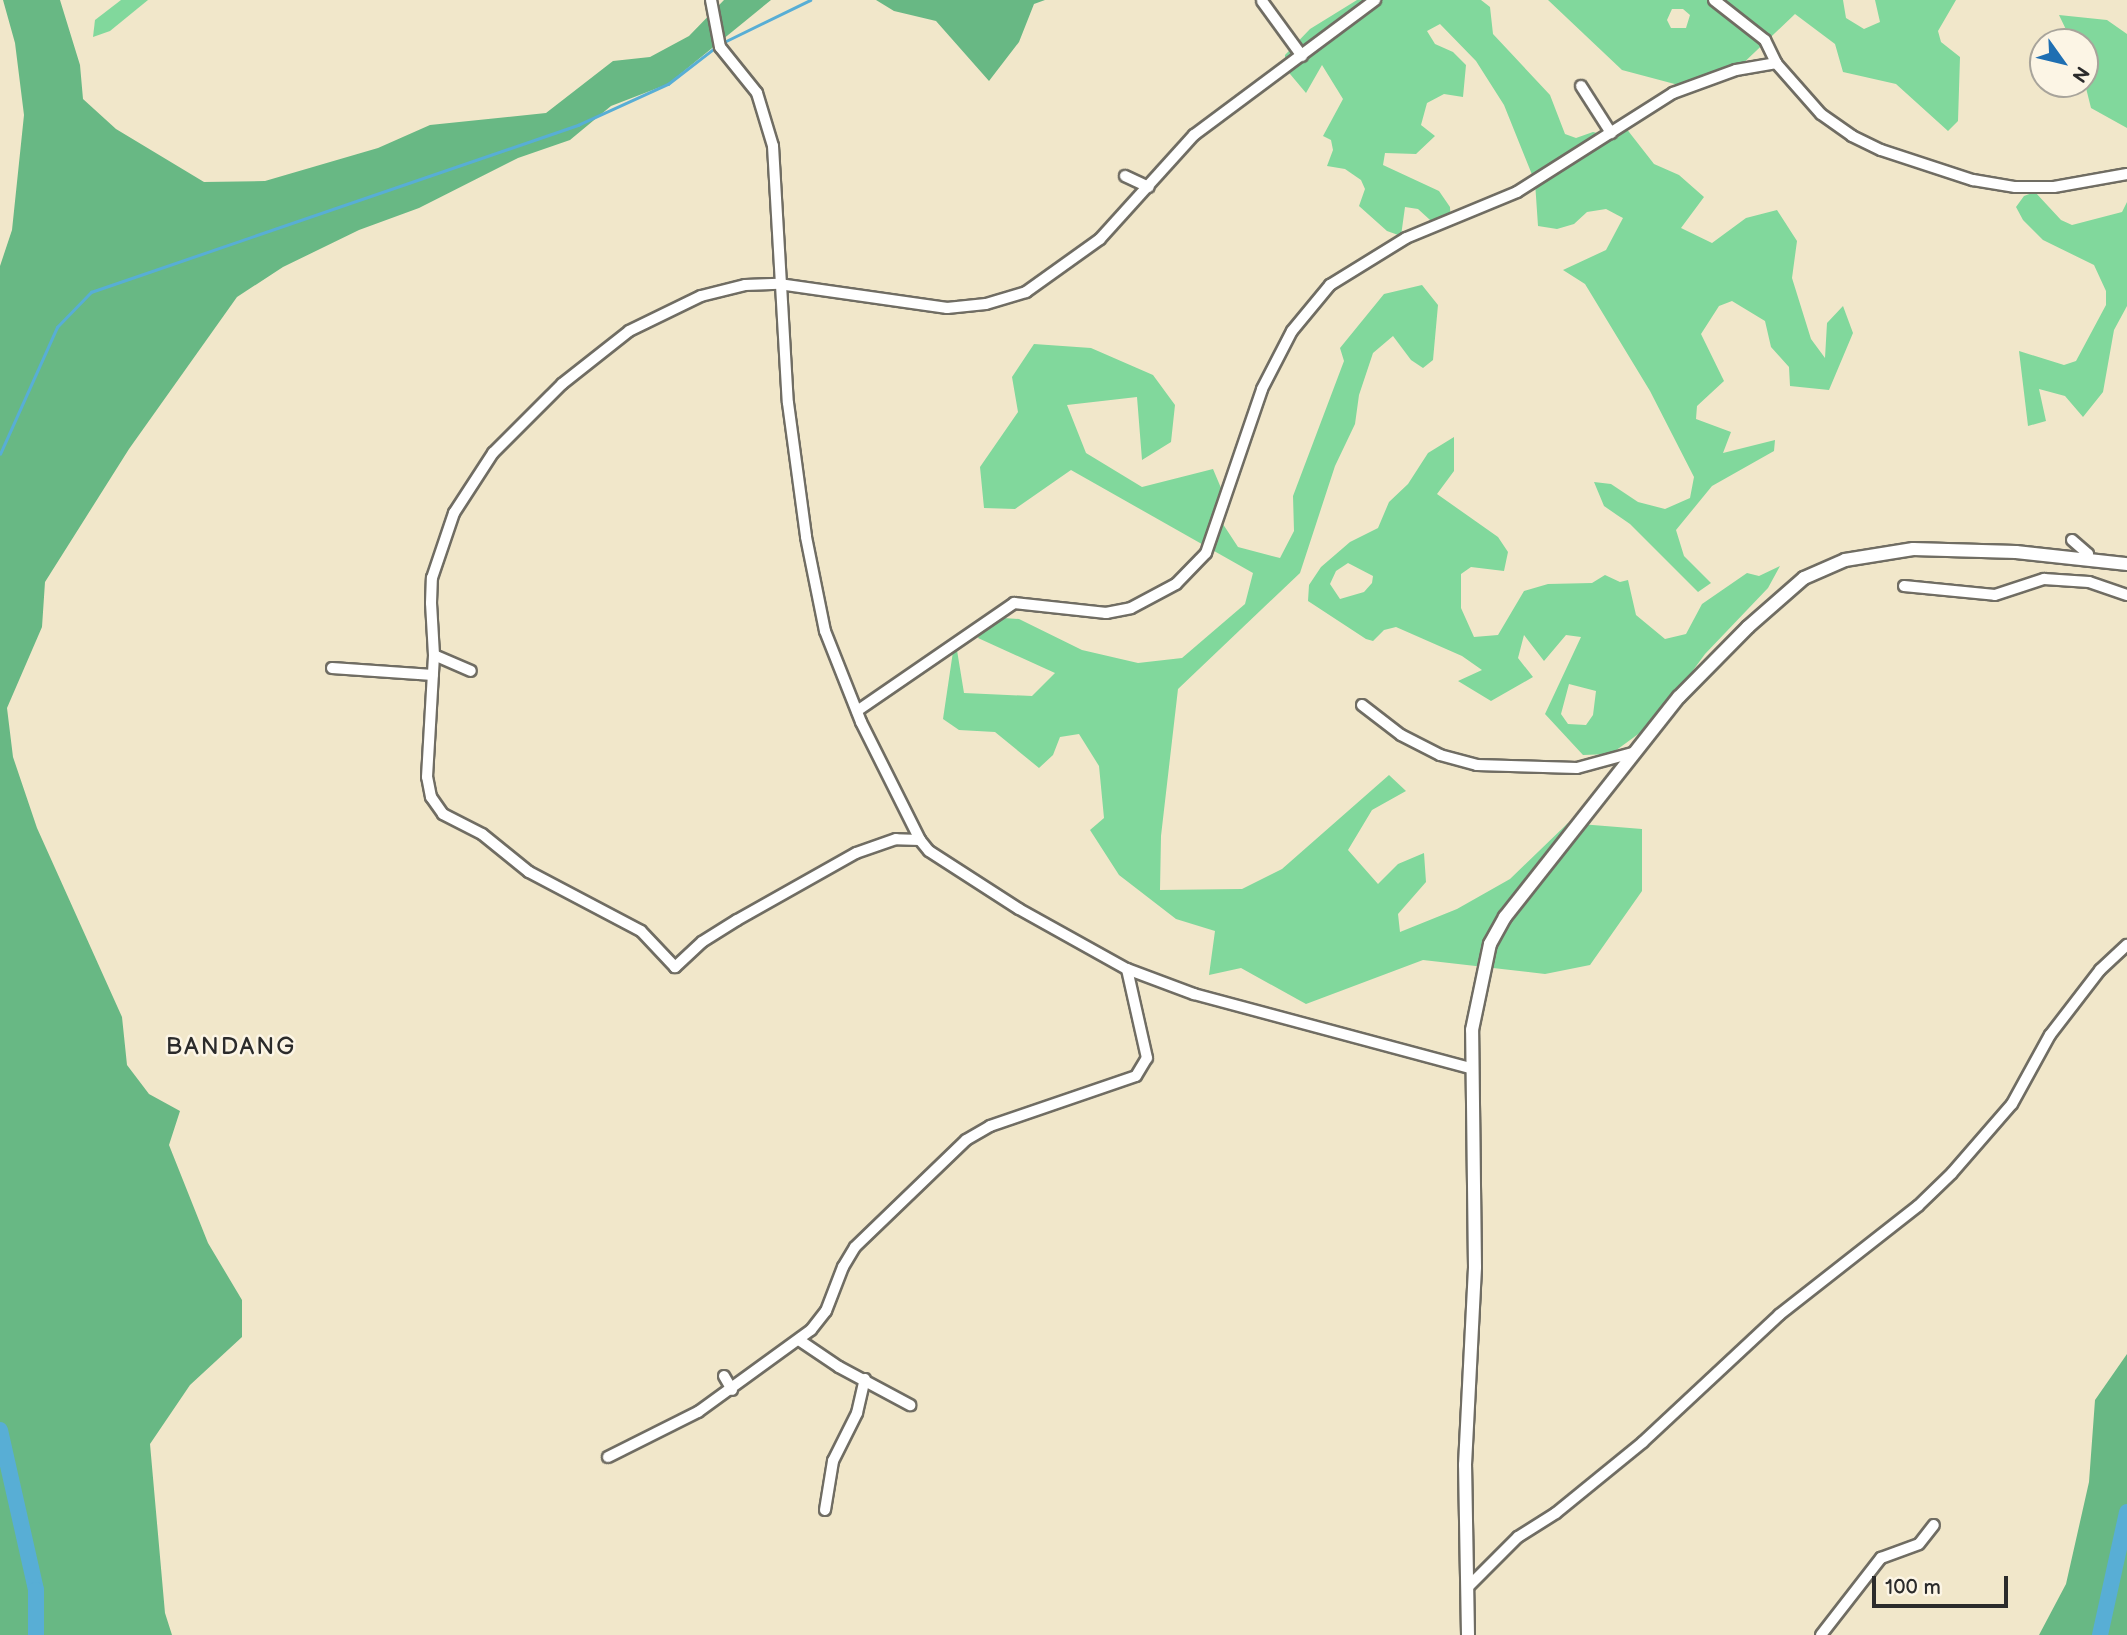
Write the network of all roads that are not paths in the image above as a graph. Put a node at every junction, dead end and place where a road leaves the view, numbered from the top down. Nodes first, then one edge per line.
1 (711, 0) edge
2 (1376, 0) edge
3 (1714, 0) edge
4 (1262, 1) edge
5 (1302, 56) junction
6 (1776, 63) junction
7 (1581, 86) dead end
8 (1611, 133) junction
9 (2127, 174) edge
10 (1125, 176) dead end
11 (1149, 187) junction
12 (779, 284) junction
13 (2072, 540) dead end
14 (2086, 560) junction
15 (2127, 564) edge
16 (1904, 586) dead end
17 (2127, 595) edge
18 (435, 655) junction
19 (332, 668) dead end
20 (471, 671) dead end
21 (433, 675) junction
22 (1362, 705) dead end
23 (857, 711) junction
24 (1636, 752) junction
25 (920, 840) junction
26 (2127, 945) edge
27 (1128, 969) junction
28 (1470, 1068) junction
29 (799, 1340) junction
30 (724, 1376) dead end
31 (865, 1379) junction
32 (732, 1390) junction
33 (910, 1405) dead end
34 (608, 1457) dead end
35 (825, 1510) dead end
36 (1934, 1525) dead end
37 (1467, 1588) junction
38 (1468, 1635) edge
39 (1821, 1635) edge

1 - 12 street
2 - 5 street
3 - 6 street
4 - 5 street
5 - 11 street
6 - 8 street
6 - 9 street
7 - 8 street
8 - 23 street
10 - 11 street
11 - 12 street
12 - 18 street
12 - 23 street
13 - 14 street
14 - 15 main road
14 - 24 main road
16 - 17 street
18 - 20 street
18 - 21 street
19 - 21 street
21 - 25 street
22 - 24 street
23 - 25 street
24 - 28 main road
25 - 27 street
26 - 37 street
27 - 28 street
27 - 29 street
28 - 37 main road
29 - 31 street
29 - 32 street
30 - 32 street
31 - 33 street
31 - 35 street
32 - 34 street
36 - 39 street
37 - 38 main road

